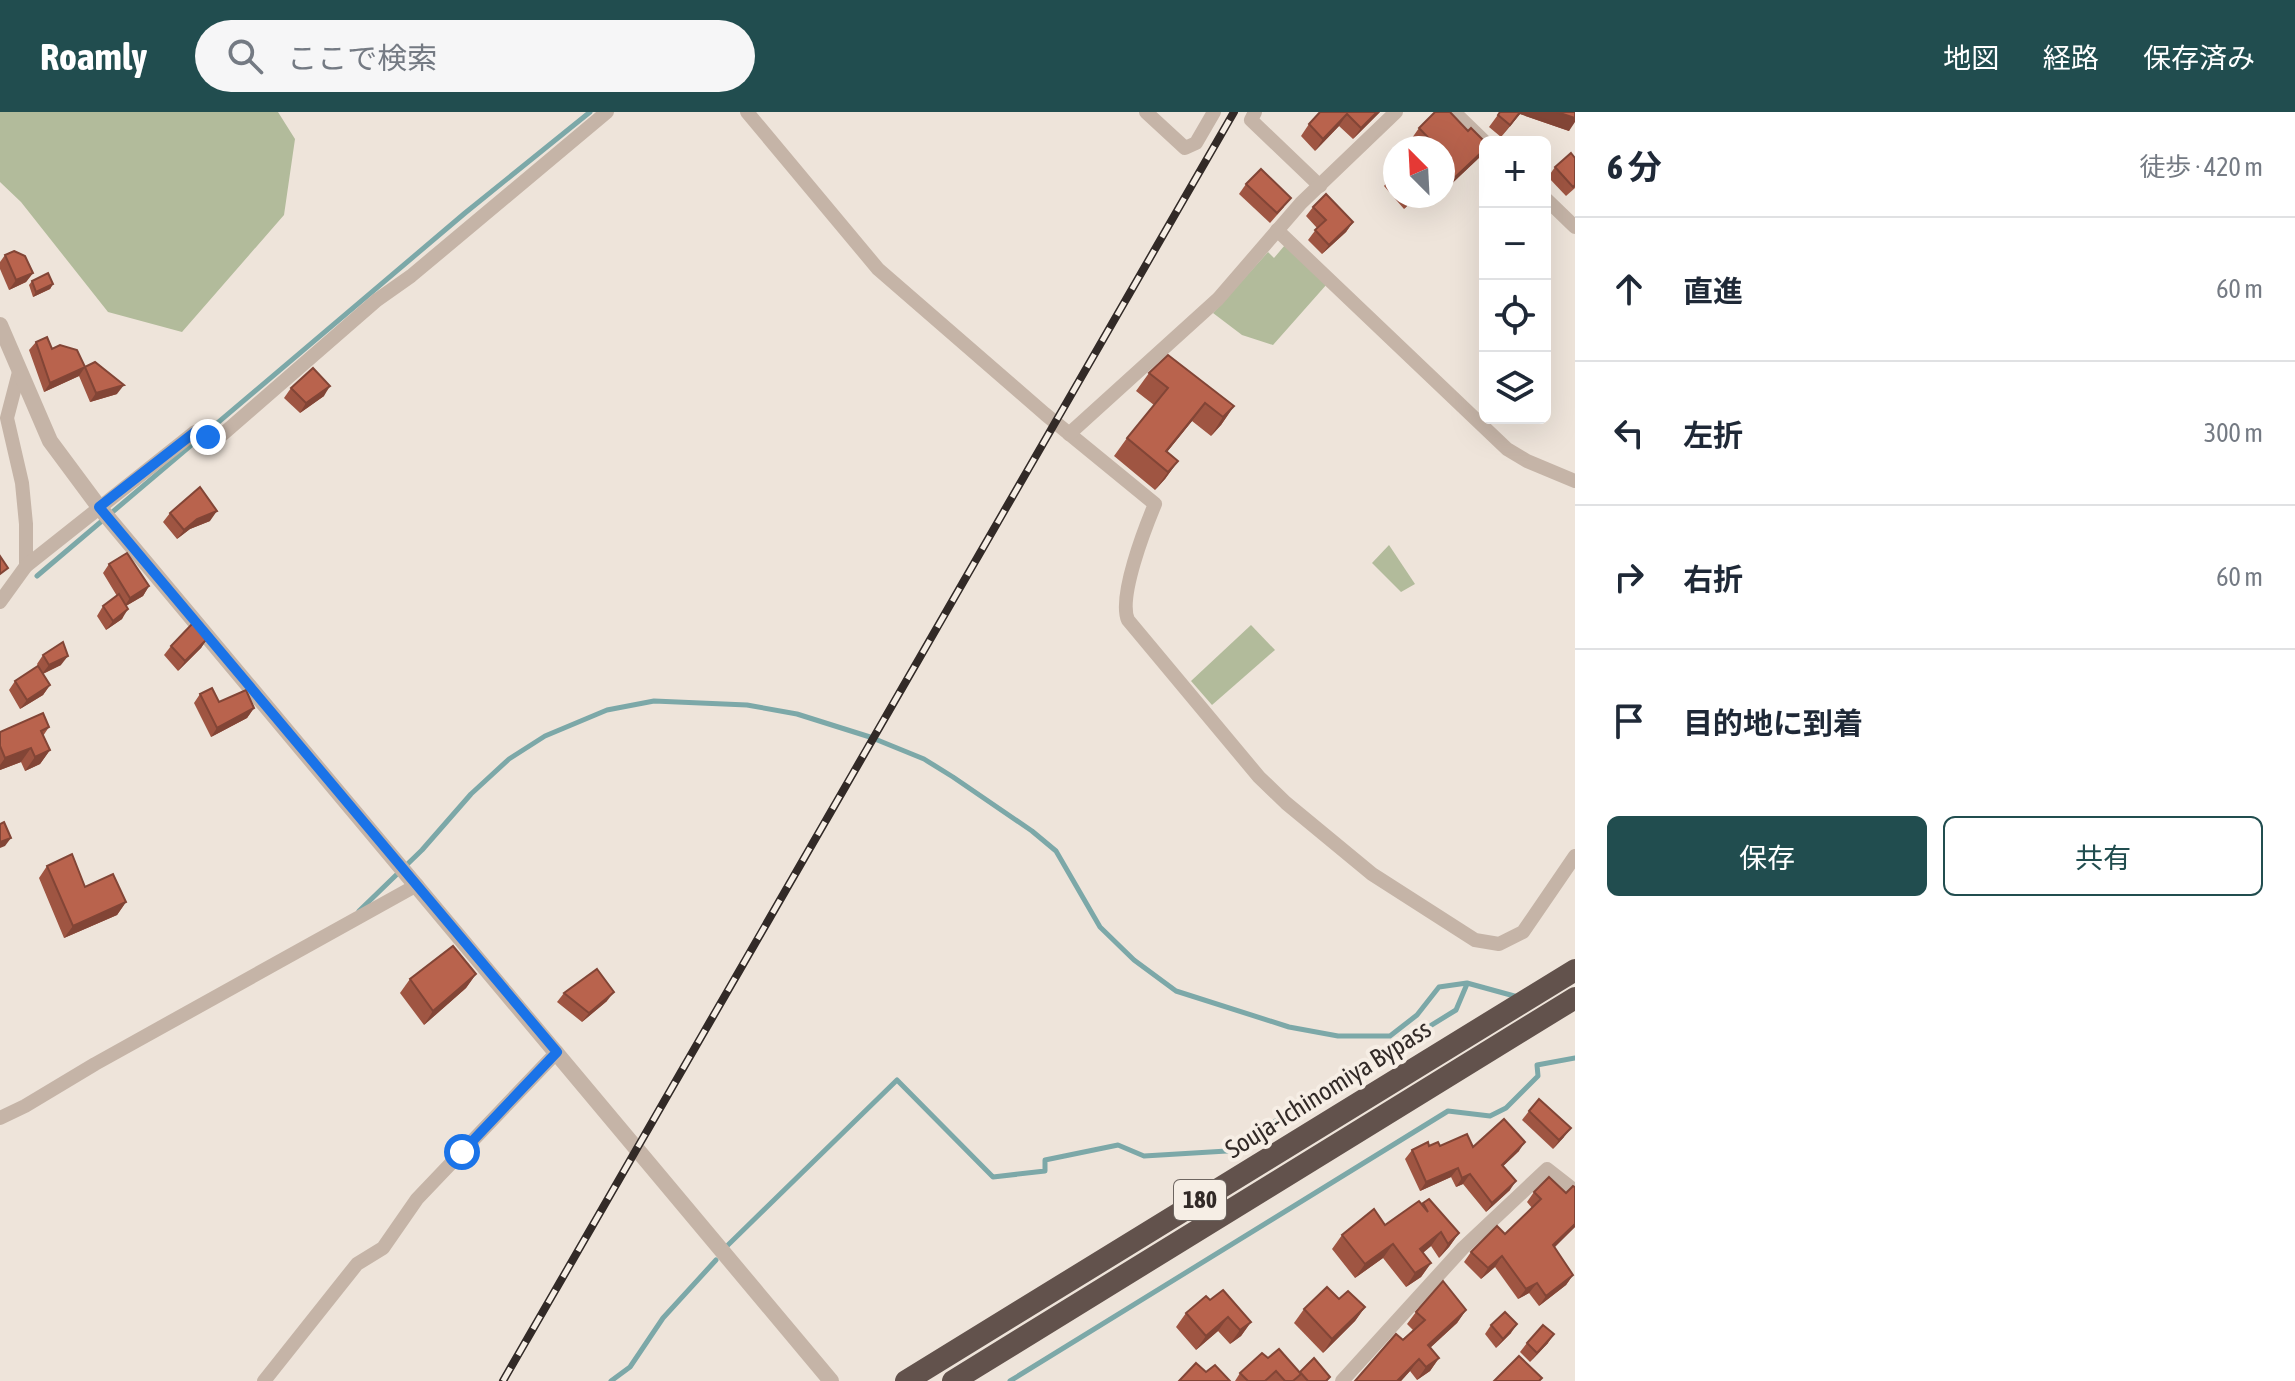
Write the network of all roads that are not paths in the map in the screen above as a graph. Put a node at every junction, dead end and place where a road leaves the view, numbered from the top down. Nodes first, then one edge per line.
1 (607, 112) edge
2 (747, 112) edge
3 (1146, 112) edge
4 (1214, 112) edge
5 (1255, 112) edge
6 (1396, 112) edge
7 (1454, 112) edge
8 (1479, 136) edge
9 (1320, 186) junction
10 (1551, 204) edge
11 (1575, 227) edge
12 (1277, 230) junction
13 (0, 325) edge
14 (19, 372) junction
15 (4, 430) edge
16 (1069, 434) junction
17 (1575, 481) edge
18 (104, 512) junction
19 (26, 566) junction
20 (0, 602) edge
21 (1575, 856) edge
22 (415, 882) junction
23 (1575, 970) edge
24 (1575, 998) edge
25 (557, 1052) junction
26 (0, 1118) edge
27 (1575, 1191) edge
28 (822, 1377) edge
29 (264, 1381) edge
30 (906, 1381) edge
31 (953, 1381) edge
32 (1342, 1381) edge

1 - 18 street
2 - 16 street
3 - 4 street
5 - 9 street
6 - 9 street
7 - 8 street
9 - 12 street
10 - 11 street
12 - 16 street
12 - 17 street
13 - 14 street
14 - 15 street
14 - 18 street
15 - 19 street
16 - 21 street
18 - 19 street
18 - 22 street
19 - 20 street
22 - 25 street
22 - 26 street
23 - 30 highway, Souja-Ichinomiya Bypass / 180
24 - 31 highway, Souja-Ichinomiya Bypass / 180
25 - 28 street
25 - 29 street
27 - 32 street

